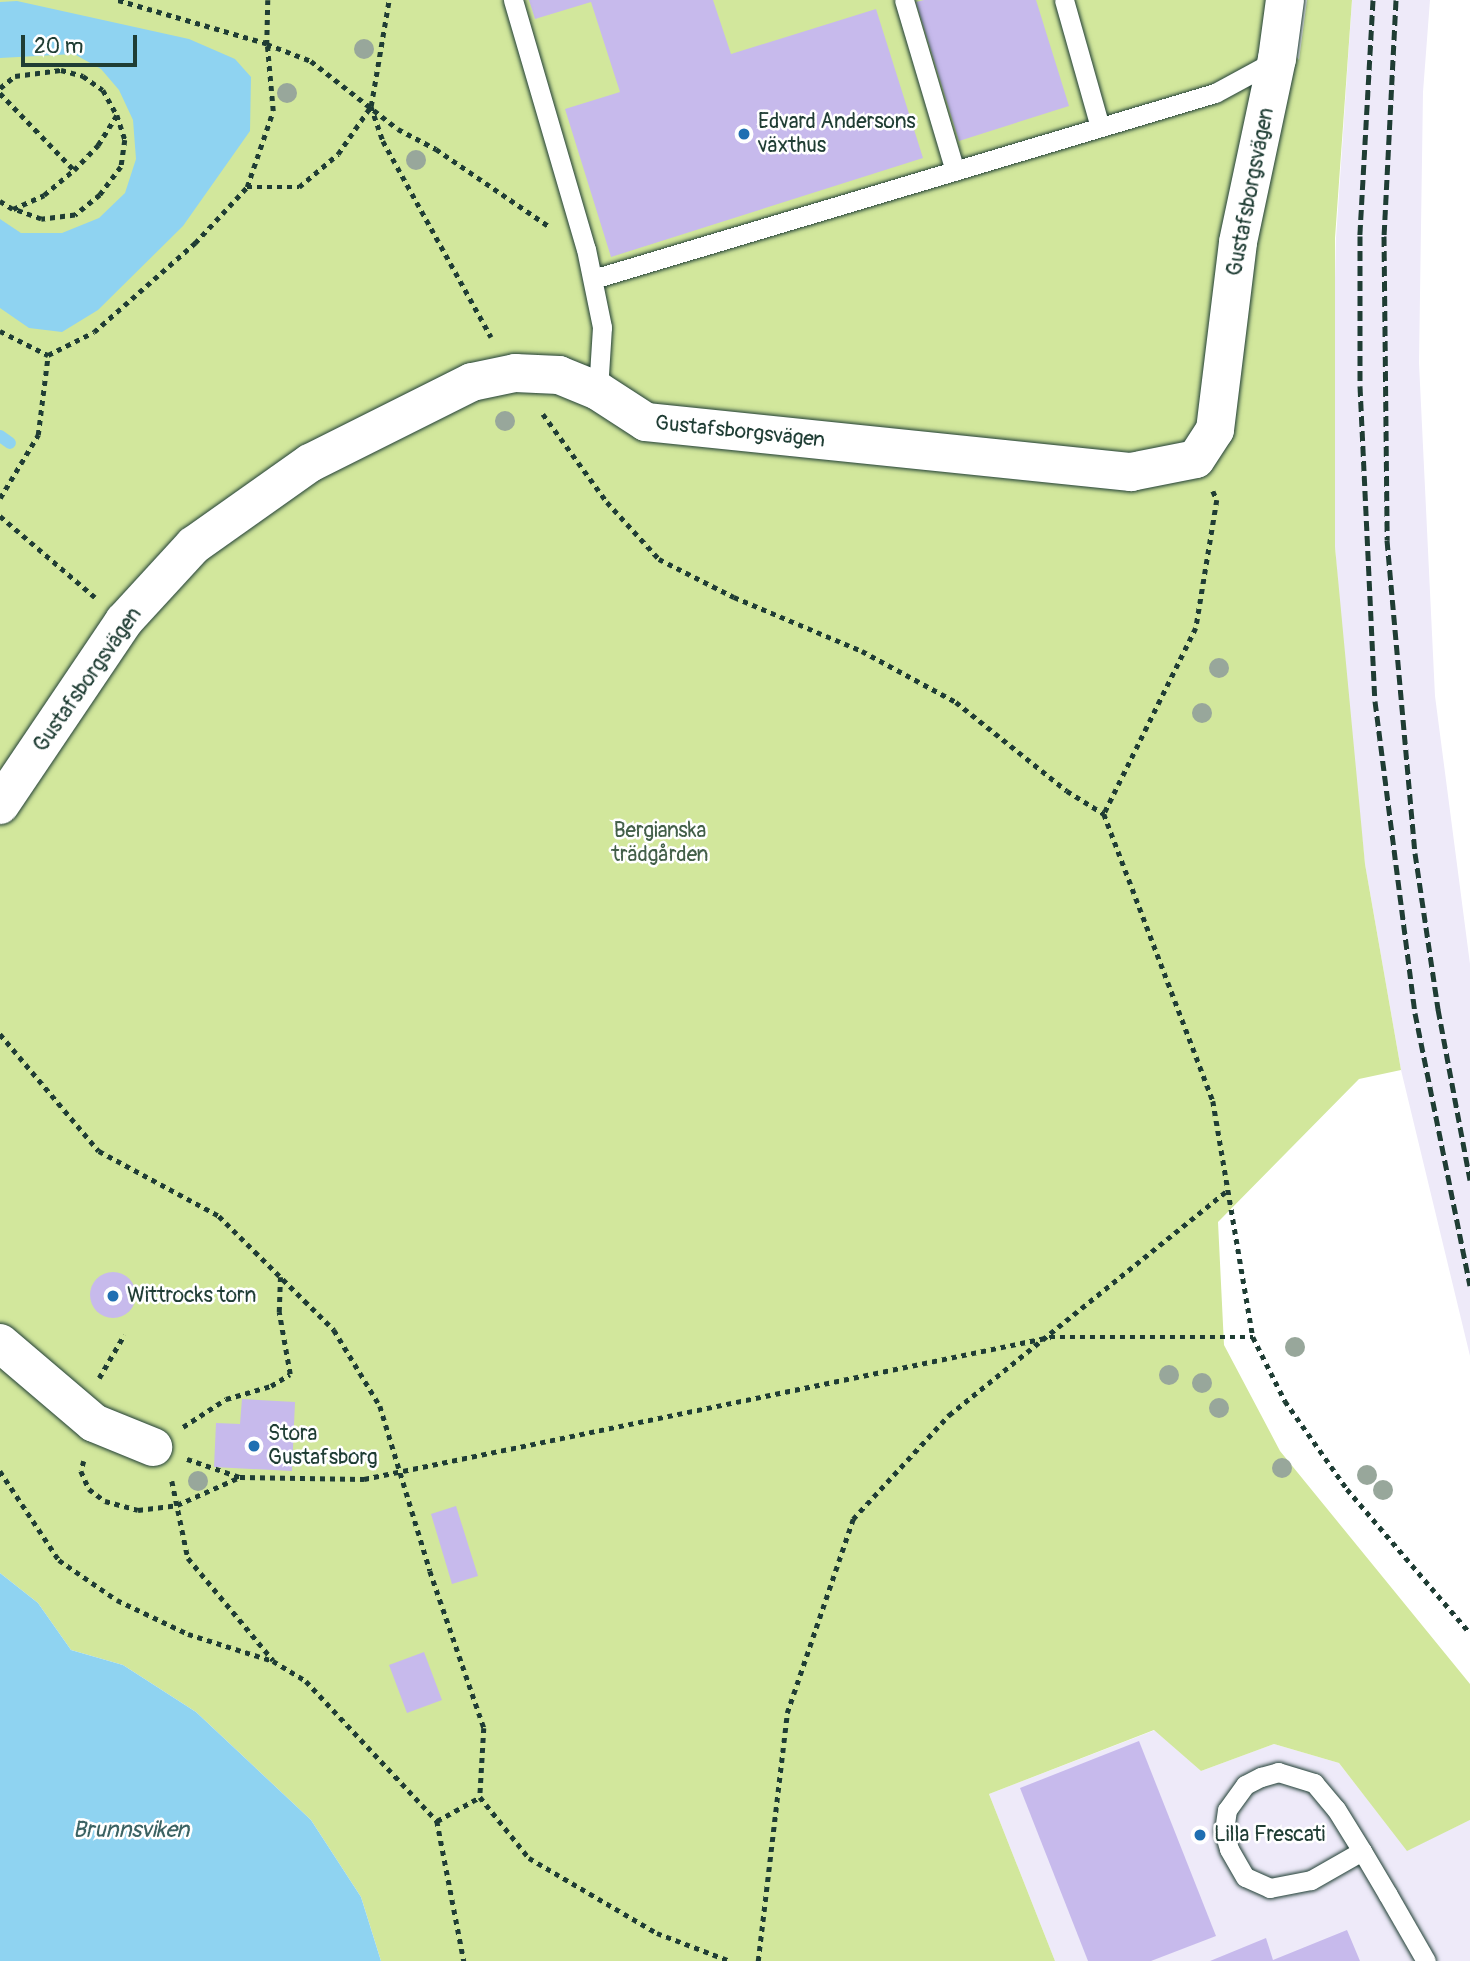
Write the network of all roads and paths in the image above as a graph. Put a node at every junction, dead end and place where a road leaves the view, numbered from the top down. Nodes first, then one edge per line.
1 (117, 0) edge
2 (268, 0) edge
3 (389, 0) edge
4 (513, 0) edge
5 (904, 0) edge
6 (1063, 0) edge
7 (1285, 0) edge
8 (267, 44) junction
9 (1277, 60) junction
10 (0, 88) edge
11 (0, 93) edge
12 (371, 106) junction
13 (117, 115) junction
14 (1100, 127) junction
15 (74, 170) junction
16 (955, 171) junction
17 (247, 187) junction
18 (0, 201) edge
19 (13, 209) junction
20 (586, 248) junction
21 (593, 279) junction
22 (0, 331) edge
23 (48, 355) junction
24 (516, 373) junction
25 (598, 391) junction
26 (1196, 459) junction
27 (0, 498) edge
28 (0, 516) edge
29 (124, 621) junction
30 (0, 805) edge
31 (1104, 814) junction
32 (0, 1034) edge
33 (1228, 1190) junction
34 (280, 1276) junction
35 (124, 1335) dead end
36 (1050, 1337) junction
37 (1253, 1337) junction
38 (0, 1343) edge
39 (79, 1412) junction
40 (153, 1447) junction
41 (0, 1471) edge
42 (81, 1471) dead end
43 (400, 1472) junction
44 (240, 1477) junction
45 (177, 1505) junction
46 (1470, 1633) edge
47 (273, 1661) junction
48 (480, 1797) junction
49 (437, 1821) junction
50 (1362, 1851) junction
51 (464, 1961) edge
52 (730, 1961) edge
53 (758, 1961) edge
54 (1426, 1961) edge

1 - 8 path
2 - 8 path
3 - 12 path
4 - 20 lane
5 - 16 lane
6 - 14 lane
7 - 9 street, Gustafsborgsvägen
8 - 12 path
8 - 17 path
9 - 14 lane
9 - 26 street, Gustafsborgsvägen
10 - 13 path
11 - 15 path
12 - 17 path
12 - 20 path
12 - 24 path
13 - 15 path
13 - 19 path
14 - 16 lane
15 - 19 path
16 - 21 lane
17 - 23 path
18 - 19 path
20 - 21 lane
21 - 25 lane
22 - 23 path
23 - 27 path
24 - 25 street, Gustafsborgsvägen
24 - 29 street, Gustafsborgsvägen
24 - 31 path
25 - 26 street, Gustafsborgsvägen
26 - 31 path
28 - 29 path
29 - 30 street, Gustafsborgsvägen
31 - 33 path
32 - 34 path
33 - 36 path
33 - 37 path
34 - 40 path
34 - 43 path
35 - 39 path
36 - 37 path
36 - 43 path
36 - 53 path
37 - 46 path
38 - 39 street
39 - 40 street
40 - 44 path
40 - 45 path
41 - 47 path
42 - 45 path
43 - 44 path
43 - 48 path
44 - 45 path
45 - 47 path
47 - 49 path
48 - 49 path
48 - 52 path
49 - 51 path
50 - 50 lane
50 - 54 lane

